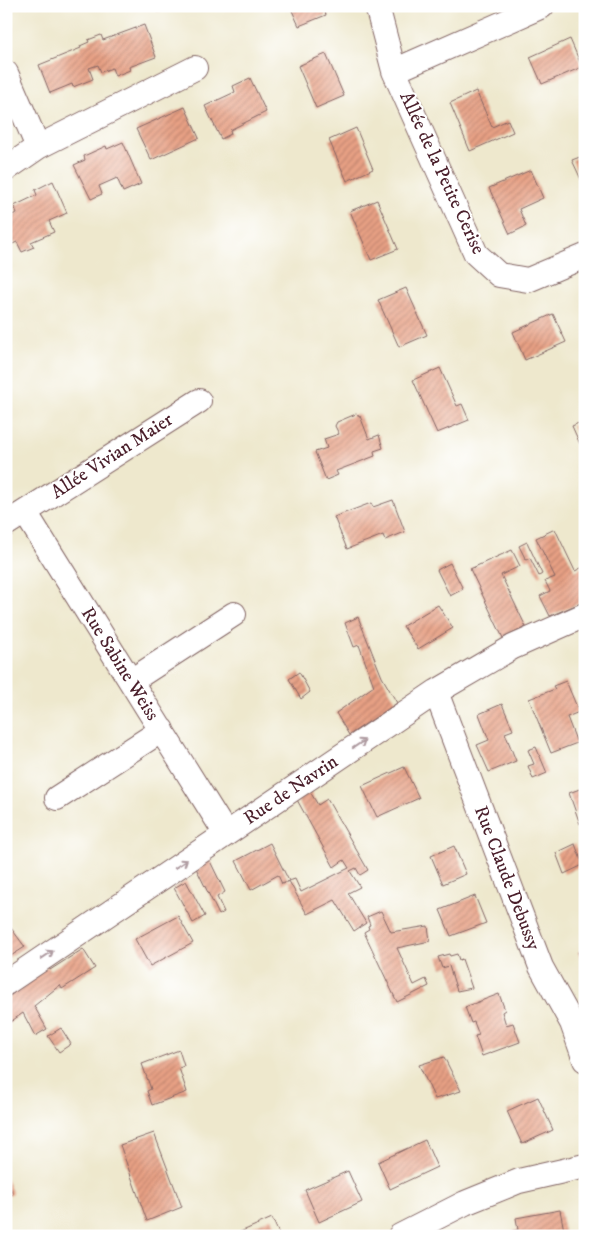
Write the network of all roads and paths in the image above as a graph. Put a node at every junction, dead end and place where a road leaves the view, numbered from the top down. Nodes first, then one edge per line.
1 (377, 6) edge
2 (542, 6) edge
3 (195, 68) dead end
4 (394, 72) junction
5 (6, 73) edge
6 (38, 147) junction
7 (6, 169) edge
8 (585, 256) edge
9 (199, 400) dead end
10 (16, 518) edge
11 (234, 614) dead end
12 (585, 615) edge
13 (131, 681) junction
14 (436, 692) junction
15 (162, 730) junction
16 (58, 798) dead end
17 (226, 834) junction
18 (6, 983) edge
19 (585, 1060) edge
20 (585, 1166) edge
21 (400, 1236) edge

1 - 4 street, Allée de la Petite Cerise
2 - 4 street
3 - 6 street
4 - 8 street, Allée de la Petite Cerise
5 - 6 street
6 - 7 street
9 - 10 street, Allée Vivian Maier
10 - 13 street, Rue Sabine Weiss
11 - 13 street
12 - 14 street, Rue de Navrin
13 - 15 street, Rue Sabine Weiss
17 -> 14 street, Rue de Navrin
14 - 19 street, Rue Claude Debussy
15 - 16 street
15 - 17 street, Rue Sabine Weiss
18 -> 17 street, Rue de Navrin
20 - 21 street

